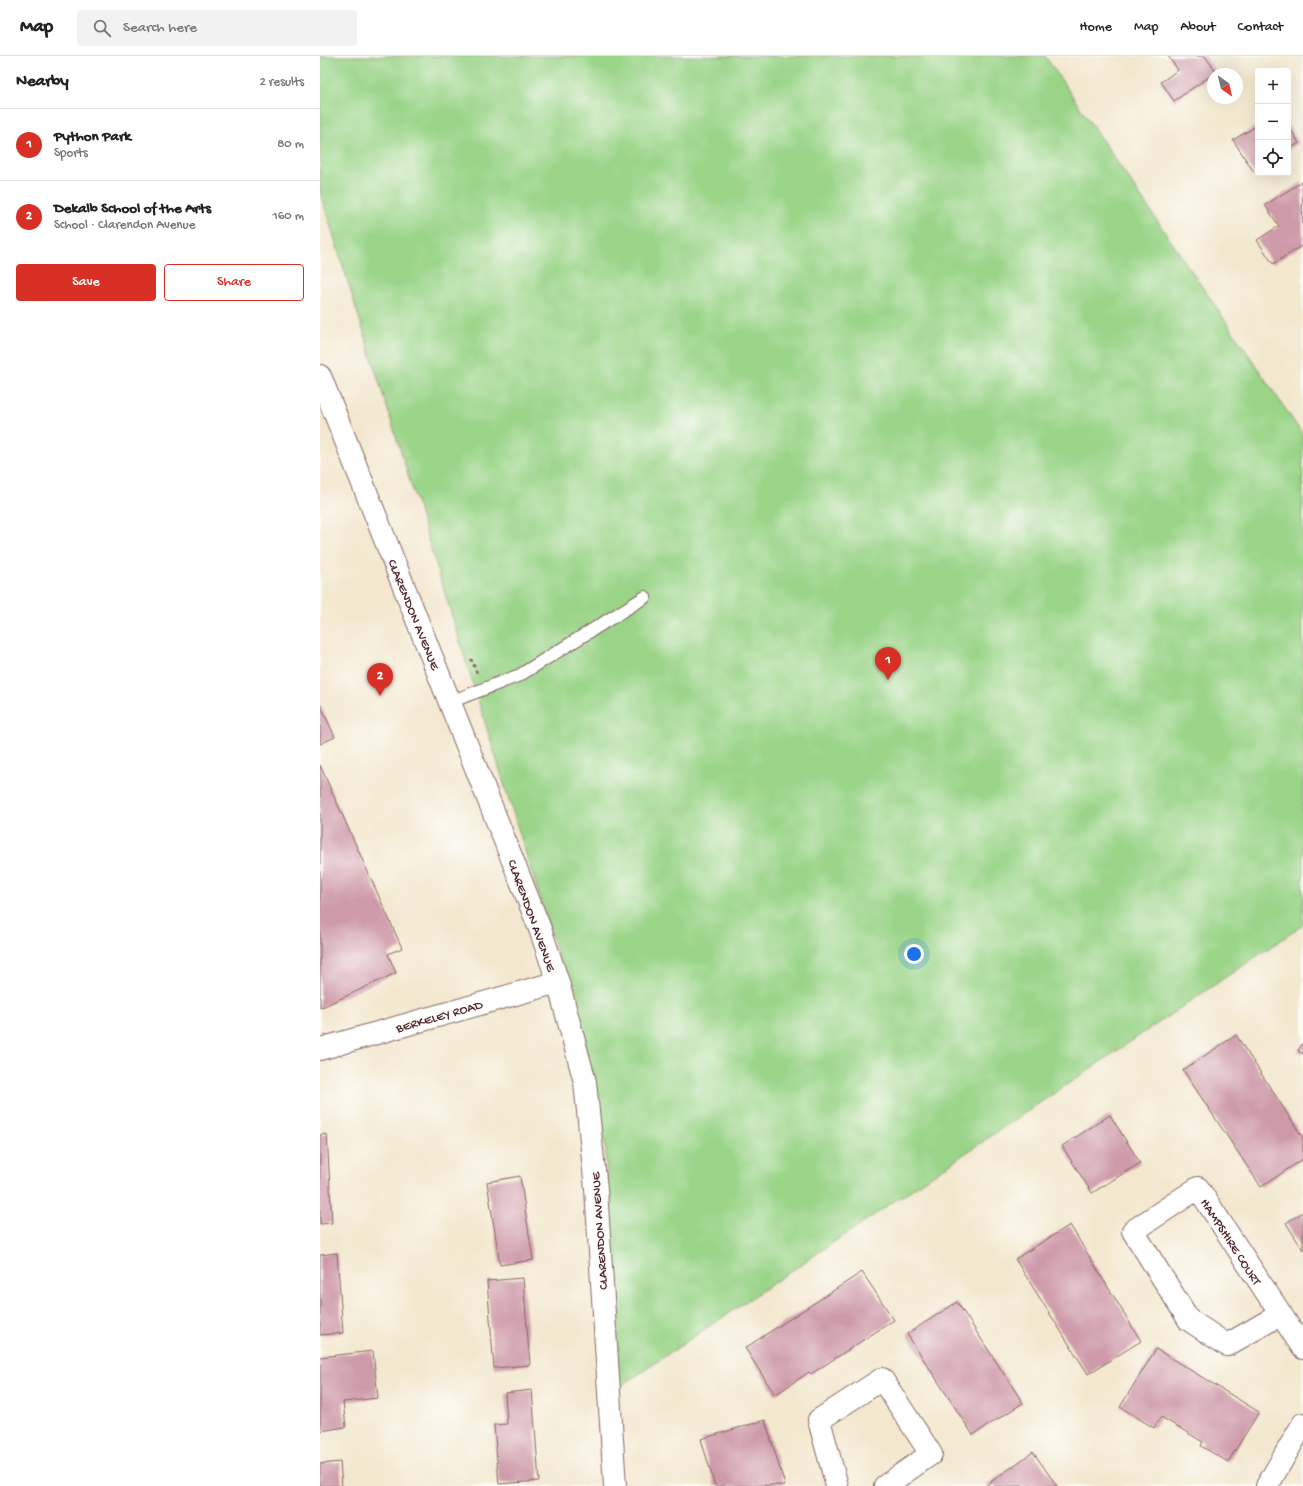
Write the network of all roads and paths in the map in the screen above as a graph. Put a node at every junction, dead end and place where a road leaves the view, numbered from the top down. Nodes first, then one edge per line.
1 (320, 376) edge
2 (645, 597) dead end
3 (450, 702) junction
4 (558, 982) junction
5 (320, 1049) edge
6 (1281, 1314) junction
7 (1303, 1348) edge
8 (1303, 1425) edge
9 (615, 1486) edge
10 (837, 1486) edge
11 (885, 1486) edge
12 (1267, 1486) edge

1 - 3 street, CLARENDON AVENUE
2 - 3 lane
3 - 4 street, CLARENDON AVENUE
4 - 5 street, BERKELEY ROAD
4 - 9 street, CLARENDON AVENUE
6 - 6 street, HAMPSHIRE COURT
6 - 7 street, HAMPSHIRE COURT
8 - 12 street
10 - 11 street

